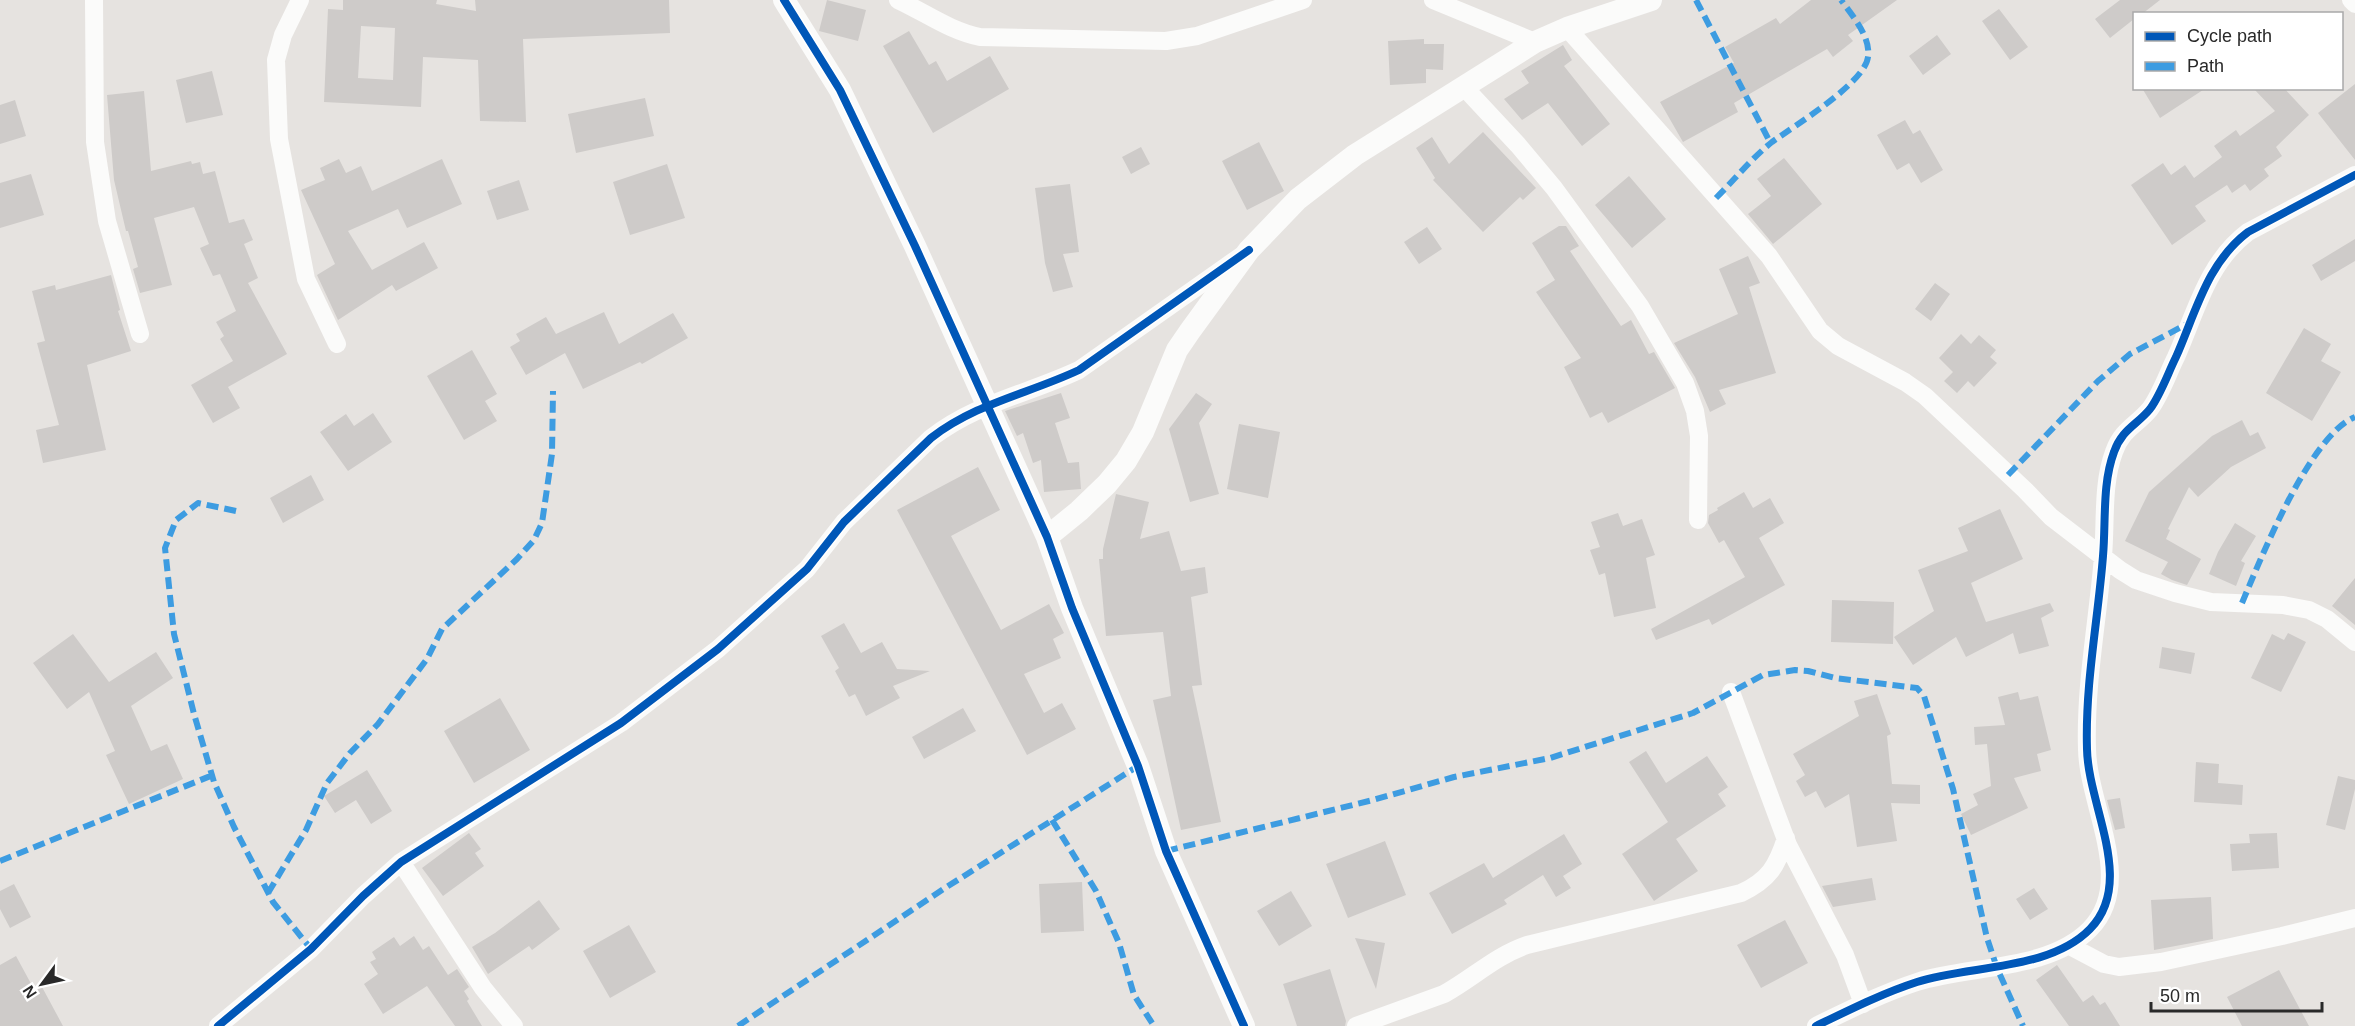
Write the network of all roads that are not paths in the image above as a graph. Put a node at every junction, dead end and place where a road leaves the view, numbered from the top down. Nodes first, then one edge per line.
1 (94, 0) edge
2 (300, 0) edge
3 (784, 0) edge
4 (898, 0) edge
5 (1302, 0) edge
6 (1433, 0) edge
7 (1651, 0) edge
8 (2351, 0) edge
9 (2355, 4) edge
10 (928, 6) edge
11 (1567, 28) junction
12 (1536, 42) junction
13 (1463, 86) junction
14 (2355, 175) edge
15 (1249, 250) junction
16 (140, 334) dead end
17 (337, 344) dead end
18 (987, 405) junction
19 (1698, 520) dead end
20 (1047, 537) junction
21 (2103, 557) junction
22 (2355, 642) edge
23 (1731, 692) dead end
24 (1786, 838) junction
25 (401, 862) junction
26 (2355, 918) edge
27 (2070, 946) junction
28 (1863, 1004) junction
29 (218, 1026) edge
30 (513, 1026) edge
31 (1244, 1026) edge
32 (1356, 1026) edge
33 (1816, 1026) edge

1 - 16 street
2 - 17 street
3 - 18 street
4 - 10 street
5 - 10 street
6 - 12 street
7 - 11 street
8 - 9 street
11 - 12 street
11 - 21 street
12 - 13 street
13 - 15 street
13 - 19 street
14 - 21 street
15 - 18 street
15 - 20 street
18 - 20 street
18 - 25 street
20 - 31 street
21 - 22 street
21 - 27 street
23 - 24 street
24 - 28 street
24 - 32 street
25 - 29 street
25 - 30 street
26 - 27 street
27 - 28 street
28 - 33 street

